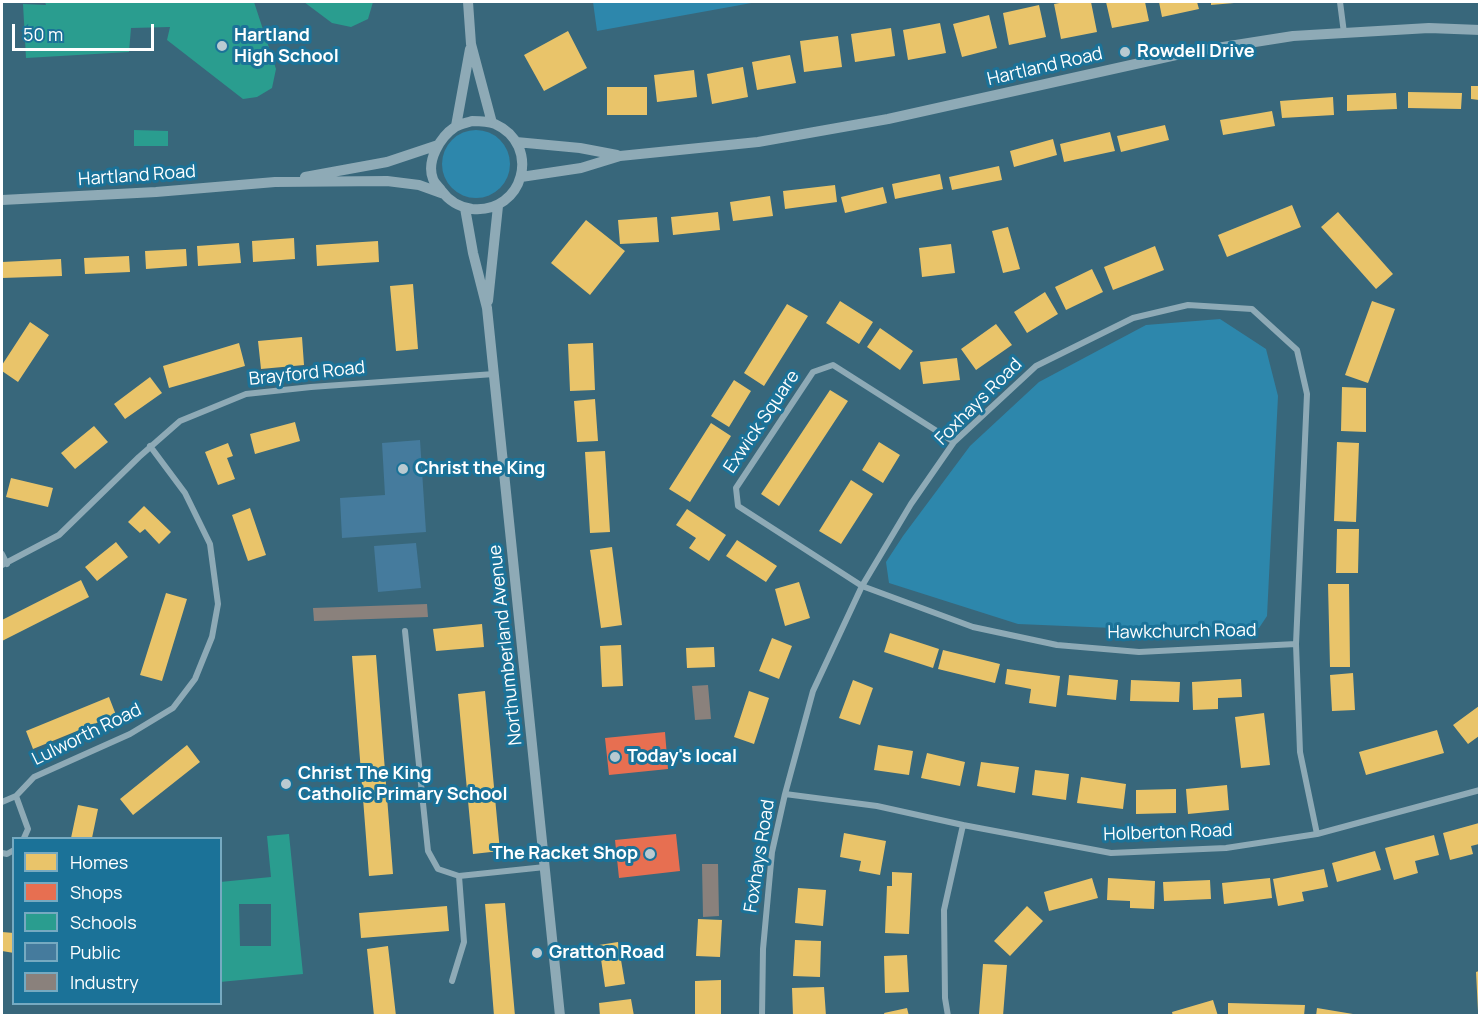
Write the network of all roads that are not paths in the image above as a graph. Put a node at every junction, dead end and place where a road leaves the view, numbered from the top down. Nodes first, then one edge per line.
1 (468, 2) edge
2 (1340, 2) edge
3 (1479, 30) edge
4 (1344, 33) junction
5 (471, 44) junction
6 (492, 123) junction
7 (456, 126) junction
8 (516, 142) junction
9 (438, 146) junction
10 (620, 156) junction
11 (521, 177) junction
12 (275, 182) junction
13 (444, 194) junction
14 (2, 200) edge
15 (498, 206) junction
16 (465, 208) junction
17 (487, 308) junction
18 (494, 374) junction
19 (954, 442) junction
20 (150, 446) junction
21 (2, 554) edge
22 (4, 564) edge
23 (862, 586) junction
24 (405, 631) dead end
25 (1296, 644) junction
26 (1479, 790) edge
27 (784, 794) junction
28 (16, 796) junction
29 (2, 802) edge
30 (963, 825) junction
31 (1317, 834) junction
32 (24, 837) edge
33 (546, 867) junction
34 (459, 876) junction
35 (452, 981) dead end
36 (560, 1016) edge
37 (762, 1016) edge
38 (948, 1016) edge

1 - 5 street
2 - 4 street
3 - 4 street, Hartland Road
4 - 10 street, Hartland Road
5 - 6 street
5 - 7 street
6 - 7 street
6 - 8 street
7 - 9 street
8 - 10 street, Hartland Road
8 - 11 street
9 - 12 street, Hartland Road
9 - 13 street
10 - 11 street, Hartland Road
11 - 15 street
12 - 13 street, Hartland Road
12 - 14 street, Hartland Road
13 - 16 street
15 - 16 street
15 - 17 street, Northumberland Avenue
16 - 17 street, Northumberland Avenue
17 - 18 street, Northumberland Avenue
18 - 20 street, Brayford Road
18 - 33 street, Northumberland Avenue
19 - 23 street, Foxhays Road
19 - 23 street, Exwick Square
19 - 25 street, Foxhays Road
20 - 22 street, Brayford Road
20 - 28 street, Lulworth Road
21 - 22 street
23 - 25 street, Hawkchurch Road
23 - 27 street, Foxhays Road
24 - 34 street
25 - 31 street, Foxhays Road
26 - 31 street, Holberton Road
27 - 30 street, Holberton Road
27 - 37 street, Foxhays Road
28 - 29 street, Lulworth Road
28 - 32 street
30 - 31 street, Holberton Road
30 - 38 street
33 - 34 street
33 - 36 street, Northumberland Avenue
34 - 35 street

